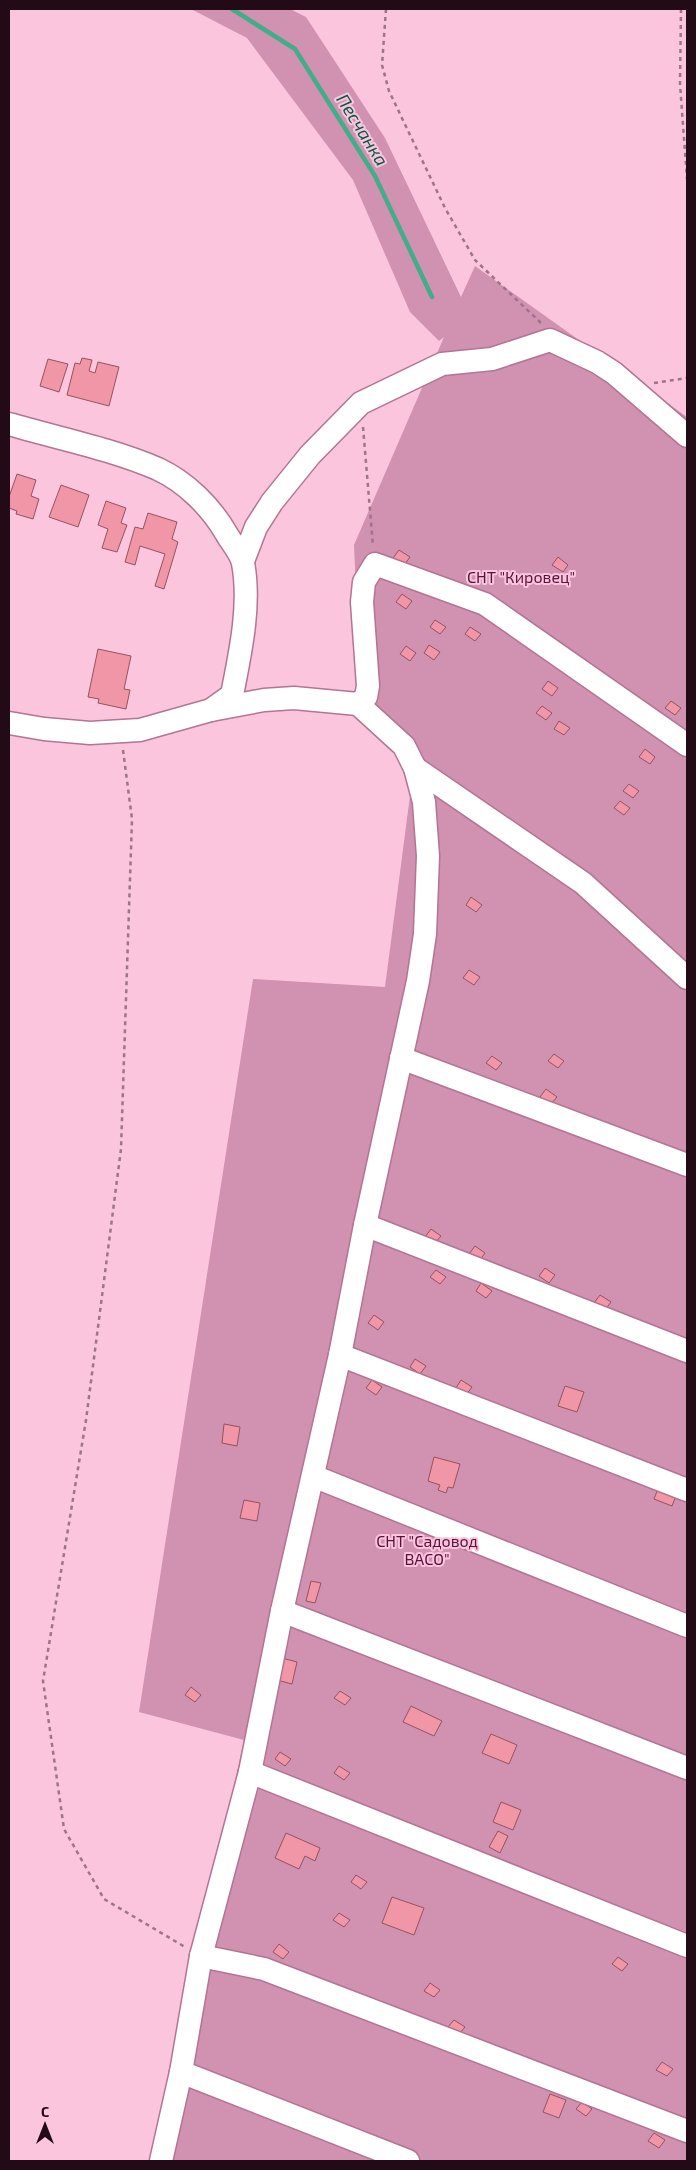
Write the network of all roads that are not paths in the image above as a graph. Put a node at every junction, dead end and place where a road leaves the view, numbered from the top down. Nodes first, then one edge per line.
1 (9, 424) edge
2 (687, 436) edge
3 (243, 562) junction
4 (358, 704) junction
5 (211, 710) junction
6 (9, 723) edge
7 (687, 745) edge
8 (415, 768) junction
9 (687, 978) edge
10 (402, 1058) junction
11 (687, 1165) edge
12 (365, 1225) junction
13 (687, 1351) edge
14 (340, 1355) junction
15 (313, 1476) junction
16 (687, 1490) edge
17 (282, 1611) junction
18 (687, 1626) edge
19 (687, 1768) edge
20 (250, 1772) junction
21 (687, 1946) edge
22 (201, 1956) junction
23 (181, 2072) junction
24 (687, 2131) edge
25 (162, 2161) edge
26 (408, 2161) edge

1 - 3 street
2 - 3 street
3 - 5 street
4 - 5 street
4 - 7 street
4 - 8 street
5 - 6 street
8 - 9 street
8 - 10 street
10 - 11 street
10 - 12 street
12 - 13 street
12 - 14 street
14 - 15 street
14 - 16 street
15 - 17 street
15 - 18 street
17 - 19 street
17 - 20 street
20 - 21 street
20 - 22 street
22 - 23 street
22 - 24 street
23 - 25 street
23 - 26 street

